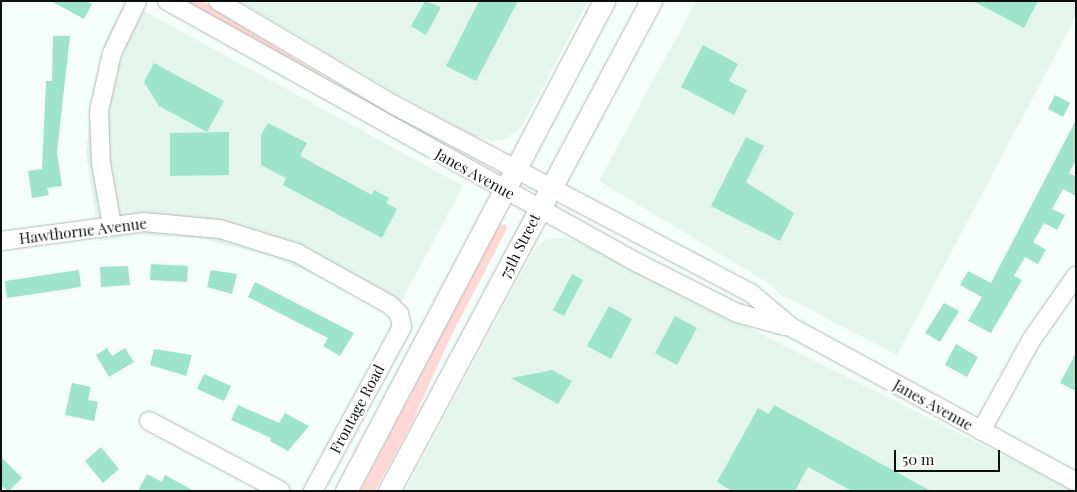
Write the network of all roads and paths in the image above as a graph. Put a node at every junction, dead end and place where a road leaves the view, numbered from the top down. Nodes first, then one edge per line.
1 (137, 1) edge
2 (167, 1) edge
3 (218, 1) edge
4 (604, 1) edge
5 (651, 1) edge
6 (514, 170) junction
7 (550, 189) junction
8 (504, 190) junction
9 (538, 209) junction
10 (112, 224) junction
11 (1, 241) edge
12 (1076, 276) edge
13 (402, 327) joint
14 (791, 327) junction
15 (149, 421) dead end
16 (981, 431) junction
17 (1076, 482) edge
18 (281, 491) edge
19 (313, 491) edge
20 (346, 491) edge
21 (389, 491) edge

1 - 10 street
2 - 8 street, Janes Avenue
3 - 6 street, Janes Avenue
4 - 6 main road
5 - 7 main road, 75th Street
6 - 7 street, Janes Avenue
6 - 8 main road
7 - 9 main road, 75th Street
7 - 14 street, Janes Avenue
8 - 9 street, Janes Avenue
8 - 20 main road
9 - 14 street, Janes Avenue
9 - 21 main road, 75th Street
10 - 11 street, Hawthorne Avenue
10 - 13 street, Hawthorne Avenue
12 - 16 street
13 - 19 street, Frontage Road
14 - 16 street, Janes Avenue
15 - 18 street
16 - 17 street, Janes Avenue

